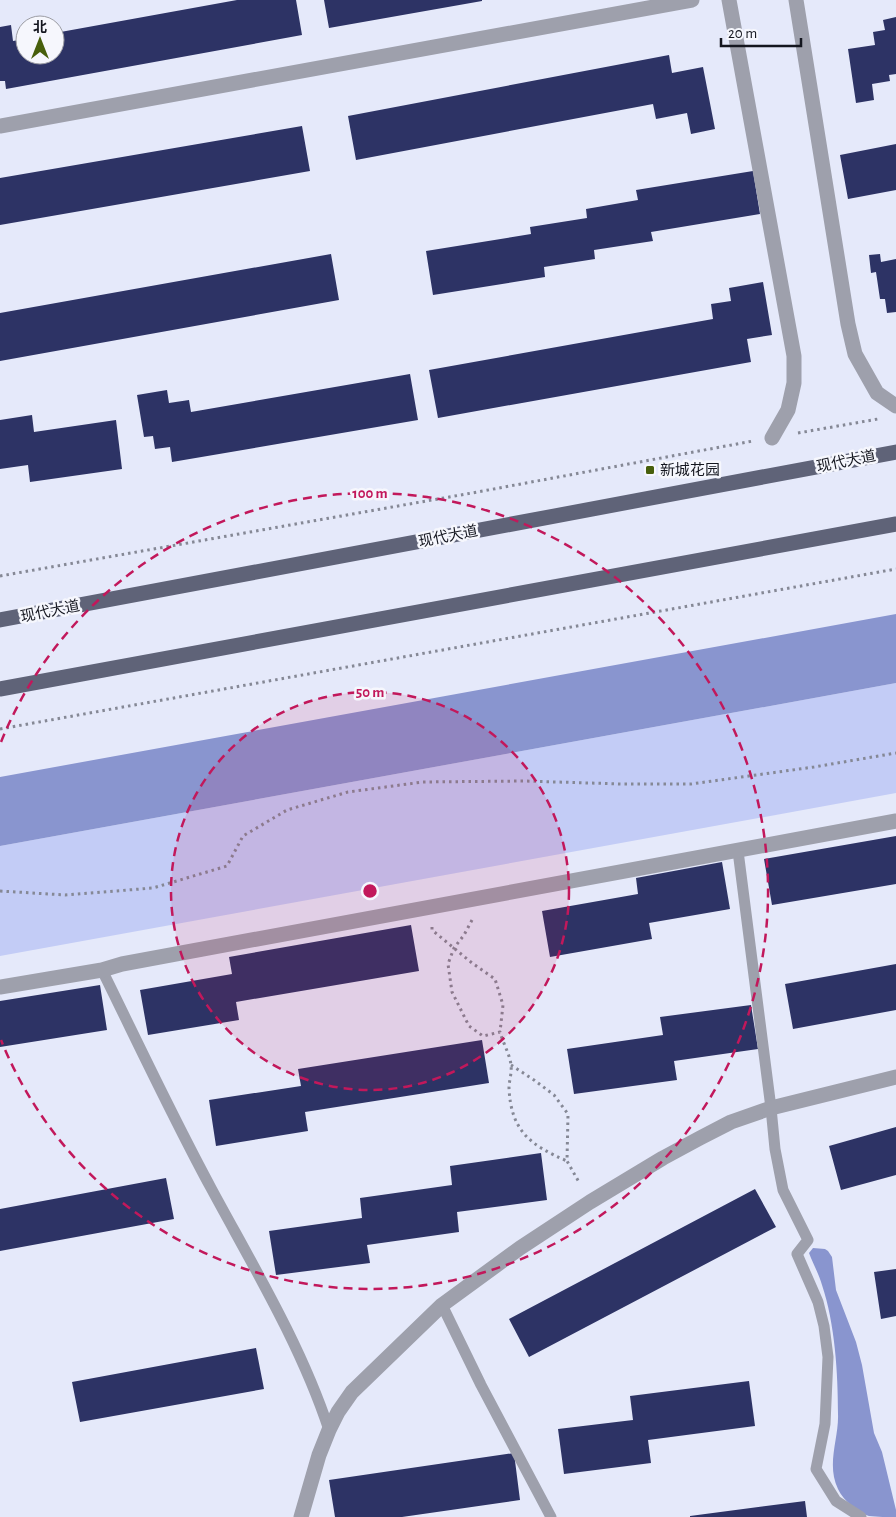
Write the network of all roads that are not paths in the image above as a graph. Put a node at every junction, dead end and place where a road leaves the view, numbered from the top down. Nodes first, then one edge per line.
1 (692, 0) edge
2 (728, 0) edge
3 (796, 0) edge
4 (0, 126) edge
5 (892, 412) edge
6 (772, 438) road end
7 (896, 452) edge
8 (896, 524) edge
9 (0, 620) edge
10 (0, 689) edge
11 (896, 821) edge
12 (738, 851) junction
13 (102, 970) junction
14 (0, 987) edge
15 (896, 1077) edge
16 (771, 1108) junction
17 (442, 1305) junction
18 (329, 1430) junction
19 (299, 1517) edge
20 (551, 1517) edge
21 (861, 1517) edge

1 - 4 street
2 - 6 street
3 - 5 street
7 - 9 main road, 现代大道
8 - 10 main road
11 - 12 street
12 - 13 street
12 - 16 lane
13 - 14 street
13 - 18 lane
15 - 16 street
16 - 17 street
16 - 21 lane
17 - 18 street
17 - 20 lane
18 - 19 street

